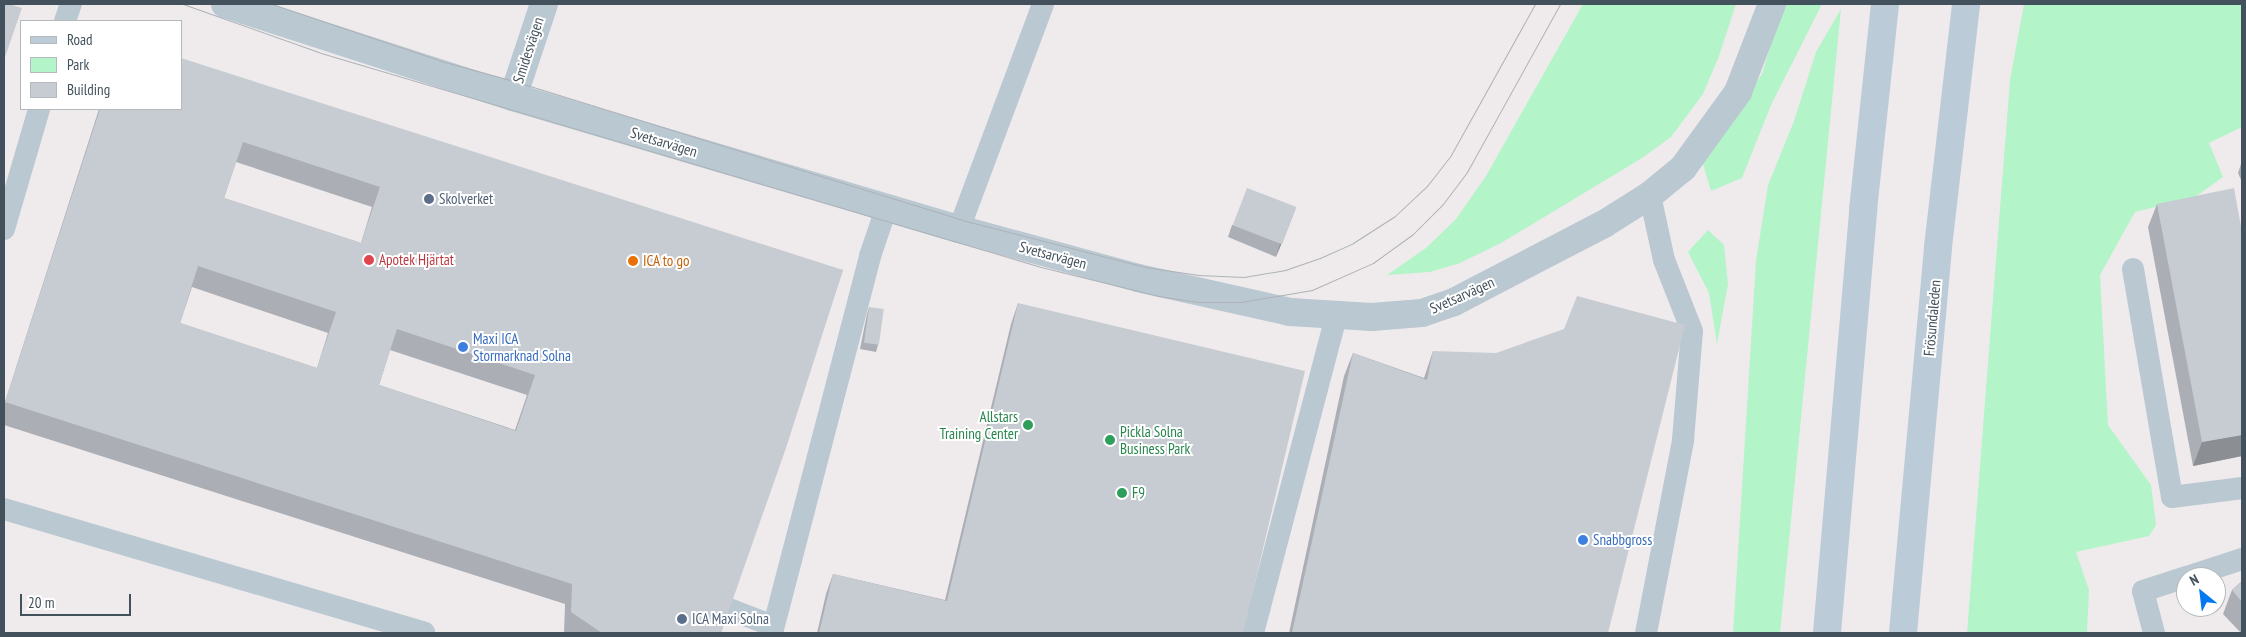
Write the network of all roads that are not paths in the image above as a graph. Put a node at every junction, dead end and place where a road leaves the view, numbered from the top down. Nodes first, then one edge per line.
1 (70, 4) edge
2 (225, 4) edge
3 (544, 4) edge
4 (1043, 4) edge
5 (1772, 4) edge
6 (1885, 4) edge
7 (1966, 4) edge
8 (65, 20) edge
9 (513, 97) junction
10 (39, 110) edge
11 (1650, 195) junction
12 (886, 209) junction
13 (4, 229) edge
14 (958, 229) junction
15 (2133, 269) dead end
16 (1336, 316) junction
17 (2242, 488) edge
18 (4, 509) edge
19 (2242, 559) edge
20 (2217, 567) edge
21 (2176, 580) edge
22 (730, 609) edge
23 (773, 630) edge
24 (424, 633) edge
25 (1253, 633) edge
26 (1646, 633) edge
27 (1827, 633) edge
28 (1904, 633) edge
29 (2154, 633) edge

1 - 8 lane
2 - 9 street, Svetsarvägen
3 - 9 street, Smidesvägen
4 - 14 lane
5 - 11 street, Svetsarvägen
6 - 27 main road
7 - 28 main road, Frösundaleden
9 - 12 street, Svetsarvägen
10 - 13 lane
11 - 16 street, Svetsarvägen
11 - 26 lane
12 - 14 street, Svetsarvägen
12 - 23 lane
14 - 16 street, Svetsarvägen
15 - 17 lane
16 - 25 lane
18 - 24 lane
19 - 20 lane
21 - 29 lane
22 - 23 lane

